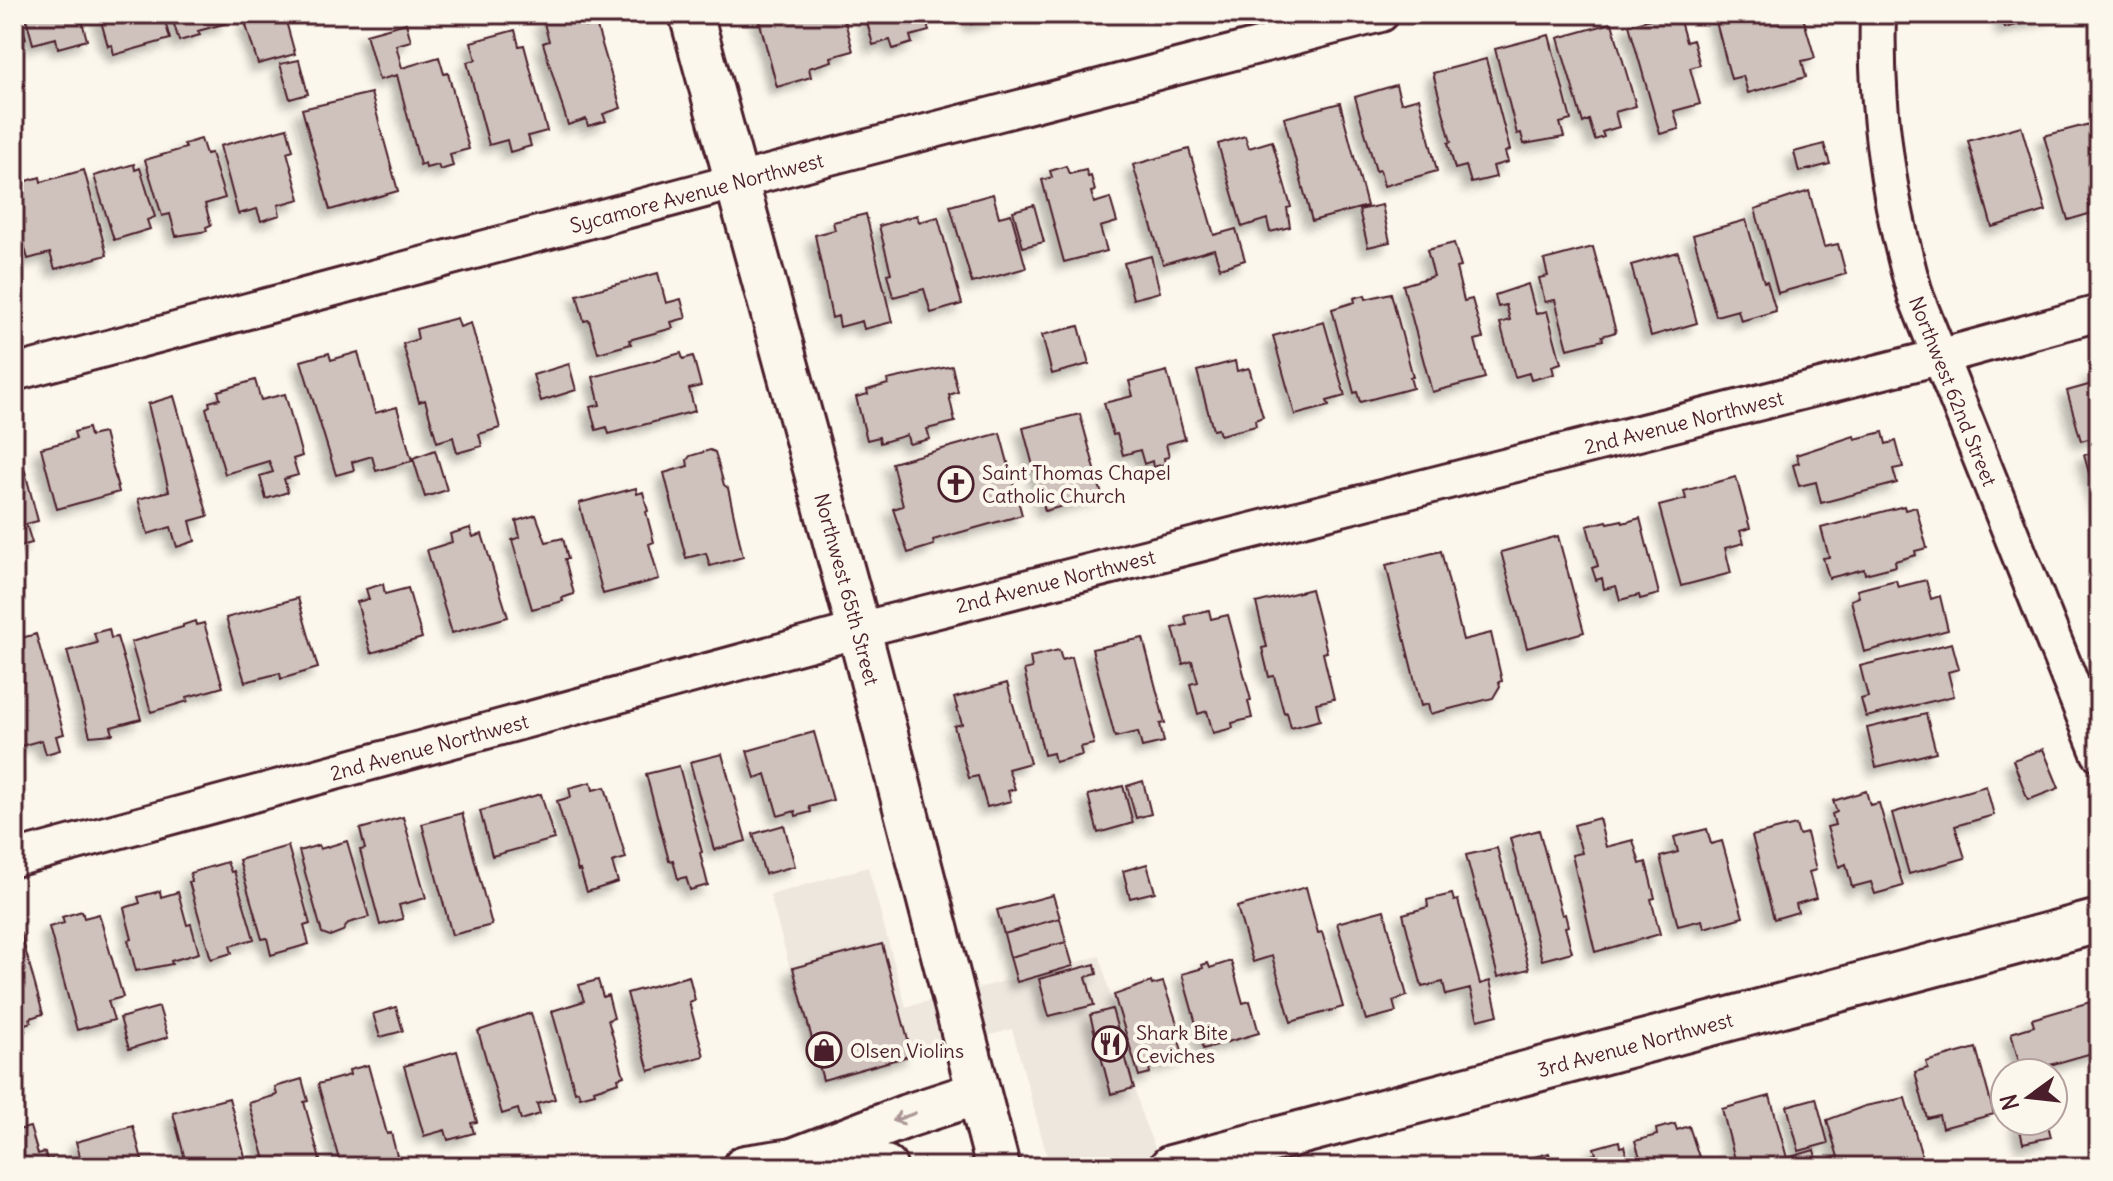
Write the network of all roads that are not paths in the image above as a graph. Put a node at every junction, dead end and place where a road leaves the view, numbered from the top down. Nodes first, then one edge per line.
1 (691, 14) edge
2 (1381, 14) edge
3 (1878, 14) edge
4 (737, 182) junction
5 (2099, 313) edge
6 (1939, 357) junction
7 (14, 373) edge
8 (859, 630) junction
9 (2099, 753) edge
10 (14, 859) edge
11 (2099, 921) edge
12 (978, 1093) junction
13 (793, 1160) junction
14 (745, 1167) edge
15 (885, 1167) edge
16 (998, 1167) edge
17 (1171, 1167) edge

1 - 4 street, Northwest 65th Street
2 - 4 street, Sycamore Avenue Northwest
3 - 6 street, Northwest 62nd Street
4 - 7 street, Sycamore Avenue Northwest
4 - 8 street, Northwest 65th Street
5 - 6 street, 2nd Avenue Northwest
6 - 8 street, 2nd Avenue Northwest
6 - 9 street, Northwest 62nd Street
8 - 10 street, 2nd Avenue Northwest
8 - 12 street, Northwest 65th Street
11 - 17 street, 3rd Avenue Northwest
12 -> 13 street
12 - 16 street, Northwest 65th Street
13 - 14 street
13 - 15 street

